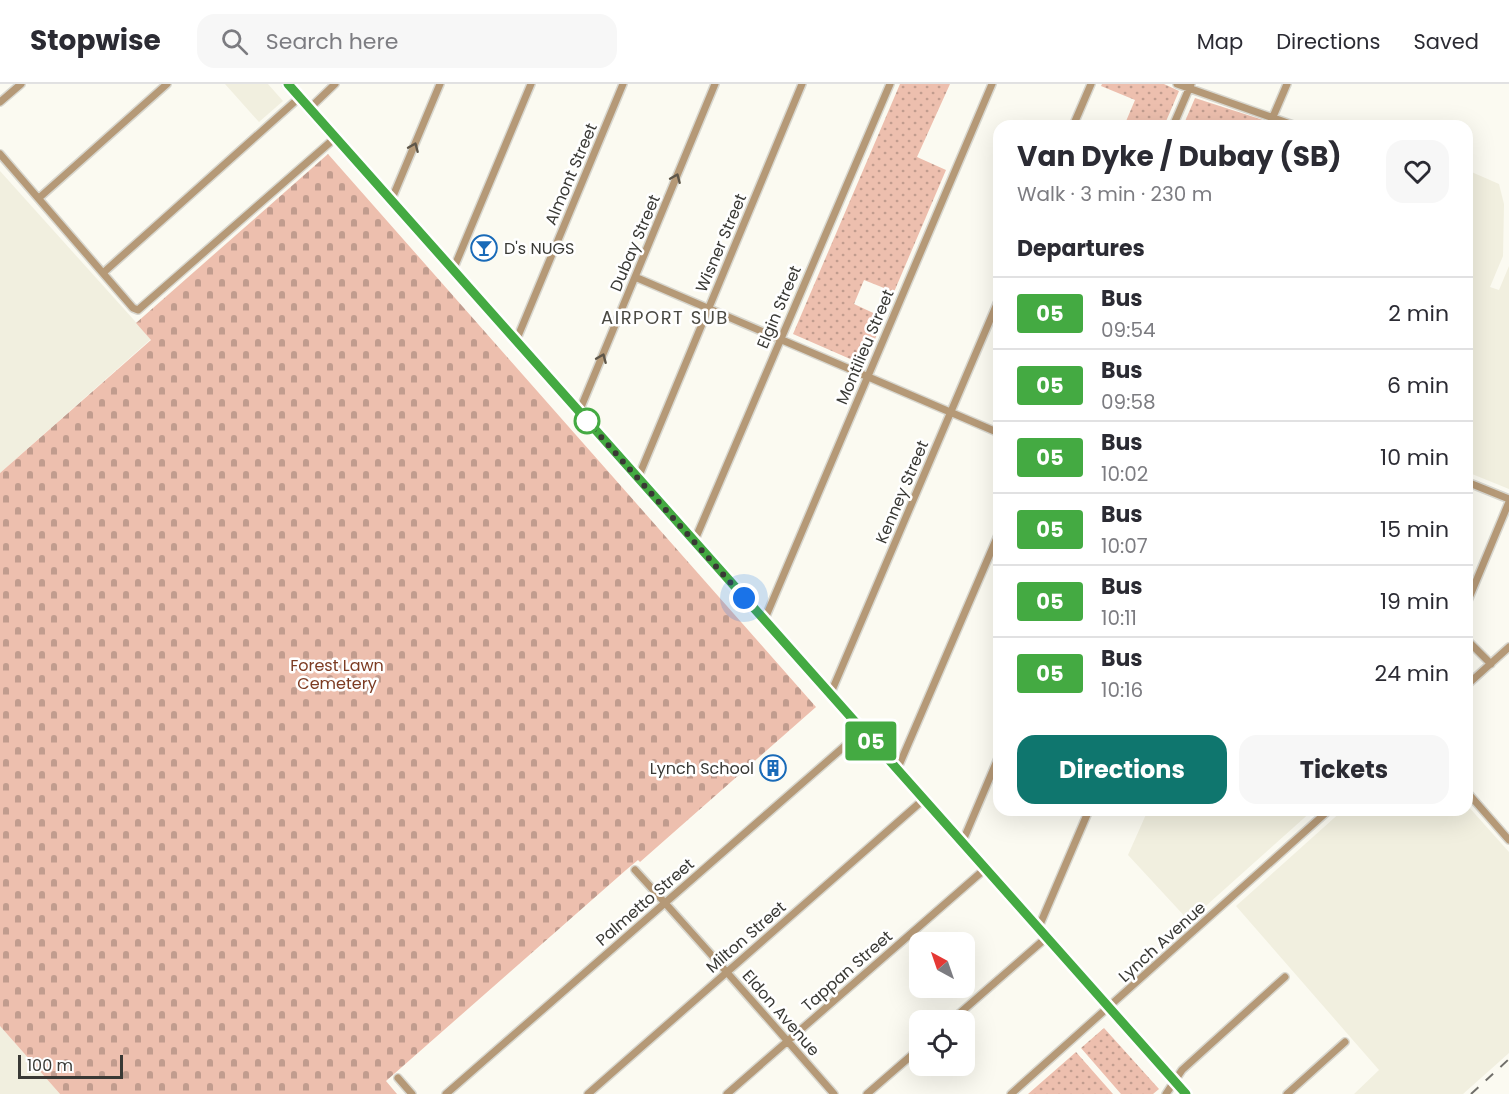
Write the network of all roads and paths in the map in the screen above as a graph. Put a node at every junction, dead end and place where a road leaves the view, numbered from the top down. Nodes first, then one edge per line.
1 (21, 84) edge
2 (167, 84) edge
3 (288, 84) edge
4 (335, 84) edge
5 (440, 84) edge
6 (531, 84) edge
7 (623, 84) edge
8 (716, 84) edge
9 (802, 84) edge
10 (890, 84) edge
11 (992, 84) edge
12 (1091, 84) edge
13 (1177, 84) edge
14 (1287, 84) edge
15 (1190, 86) edge
16 (300, 98) junction
17 (0, 102) edge
18 (309, 109) junction
19 (1272, 118) junction
20 (1076, 120) edge
21 (1176, 120) edge
22 (1278, 120) edge
23 (335, 138) junction
24 (0, 154) edge
25 (39, 198) junction
26 (391, 201) junction
27 (453, 270) junction
28 (103, 273) junction
29 (635, 277) junction
30 (709, 308) junction
31 (993, 313) edge
32 (780, 339) junction
33 (516, 341) junction
34 (867, 376) junction
35 (579, 412) junction
36 (951, 412) junction
37 (993, 430) edge
38 (638, 478) junction
39 (1473, 485) edge
40 (1509, 500) edge
41 (694, 542) junction
42 (993, 547) edge
43 (1473, 588) edge
44 (764, 621) junction
45 (1473, 646) edge
46 (1509, 647) edge
47 (1491, 664) junction
48 (1473, 680) edge
49 (830, 695) junction
50 (862, 731) junction
51 (897, 770) junction
52 (993, 770) edge
53 (1473, 799) edge
54 (923, 800) junction
55 (1086, 816) edge
56 (1322, 816) edge
57 (1509, 840) edge
58 (962, 843) junction
59 (985, 869) junction
60 (636, 870) dead end
61 (665, 902) junction
62 (1038, 929) junction
63 (1046, 938) junction
64 (727, 971) junction
65 (1286, 977) dead end
66 (1109, 1008) junction
67 (963, 1010) edge
68 (787, 1041) junction
69 (1346, 1042) dead end
70 (909, 1058) edge
71 (398, 1078) dead end
72 (1174, 1080) junction
73 (412, 1094) edge
74 (446, 1094) edge
75 (588, 1094) edge
76 (727, 1094) edge
77 (834, 1094) edge
78 (867, 1094) edge
79 (1011, 1094) edge
80 (1166, 1094) edge
81 (1186, 1094) edge
82 (1287, 1094) edge

1 - 17 street
2 - 25 street
3 - 16 main road
4 - 18 street
26 -> 5 street
6 - 27 street
7 - 33 street, Almont Street
29 -> 8 street, Dubay Street
9 - 30 street, Wisner Street
10 - 32 street, Elgin Street
11 - 34 street, Montilieu Street
12 - 20 street
13 - 15 street
14 - 19 street
15 - 19 street
15 - 21 street
16 - 18 main road
16 - 28 street
18 - 23 main road
19 - 22 street
23 - 26 main road
23 - 28 street
24 - 25 street
25 - 28 street
26 - 27 main road
27 - 33 main road
29 - 30 street
35 -> 29 street, Dubay Street
30 - 32 street
30 - 38 street, Wisner Street
31 - 36 street, Kenney Street
32 - 34 street
32 - 41 street, Elgin Street
33 - 35 main road
34 - 36 street
34 - 44 street, Montilieu Street
35 - 38 main road
36 - 37 street
36 - 49 street, Kenney Street
38 - 41 main road
39 - 40 street
40 - 43 street
41 - 44 main road
42 - 51 street
44 - 49 main road
45 - 47 street
46 - 47 street
47 - 48 street
49 - 50 main road
50 - 51 main road
50 - 61 street, Palmetto Street
51 - 54 main road
52 - 58 street
53 - 57 street
54 - 58 main road
54 - 64 street, Milton Street
55 - 62 street
56 - 66 street, Lynch Avenue
58 - 59 main road
59 - 62 main road
59 - 68 street, Tappan Street
60 - 61 street, Eldon Avenue
61 - 64 street, Eldon Avenue
61 - 74 street, Palmetto Street
62 - 63 main road
63 - 66 main road
63 - 67 street
64 - 68 street, Eldon Avenue
64 - 75 street, Milton Street
65 - 72 street
66 - 72 main road
66 - 79 street, Lynch Avenue
68 - 76 street, Tappan Street
68 - 77 street, Eldon Avenue
69 - 82 street
70 - 78 street
71 - 73 street
72 - 80 street
72 - 81 main road

